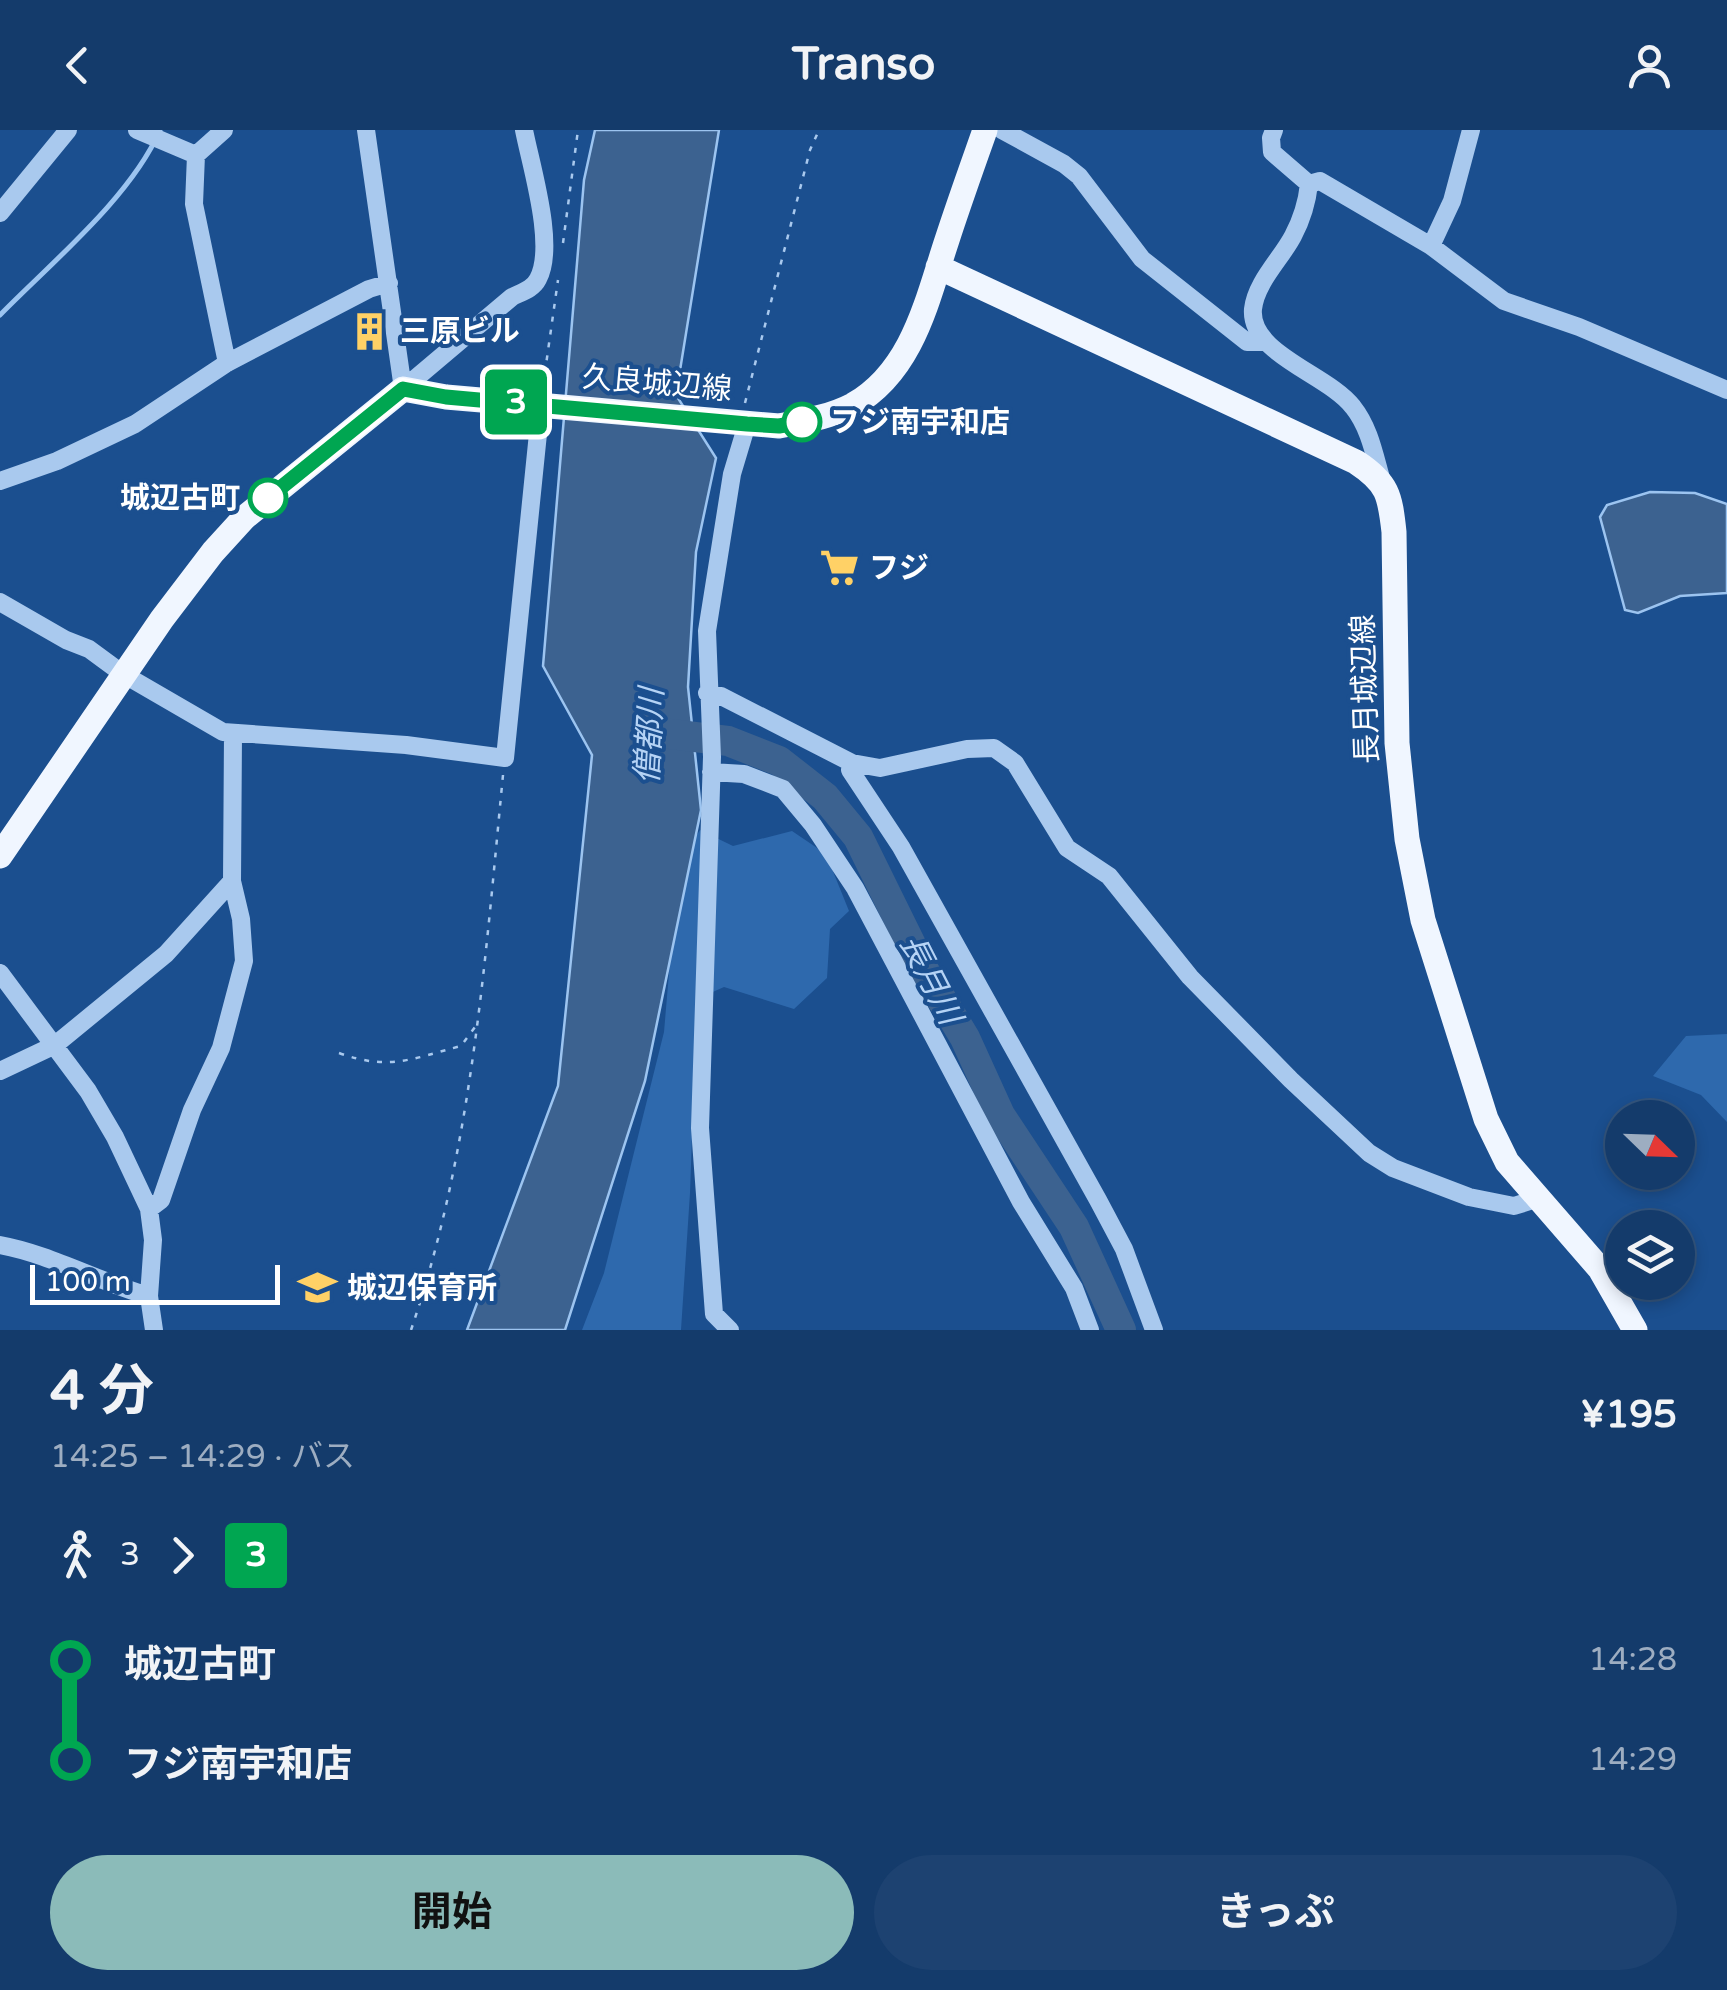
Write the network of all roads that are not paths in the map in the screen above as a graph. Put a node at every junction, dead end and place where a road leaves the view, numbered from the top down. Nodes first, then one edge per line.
1 (68, 130) edge
2 (137, 130) edge
3 (224, 130) edge
4 (366, 130) edge
5 (524, 130) edge
6 (985, 130) edge
7 (1002, 130) edge
8 (1274, 130) edge
9 (1470, 130) edge
10 (196, 155) junction
11 (1309, 184) junction
12 (0, 213) edge
13 (1430, 246) junction
14 (938, 266) junction
15 (388, 283) junction
16 (1263, 342) junction
17 (227, 363) junction
18 (403, 389) junction
19 (1727, 390) edge
20 (546, 405) junction
21 (740, 424) junction
22 (1381, 478) junction
23 (0, 481) edge
24 (0, 602) edge
25 (123, 674) junction
26 (708, 699) junction
27 (233, 734) junction
28 (852, 763) junction
29 (711, 764) junction
30 (0, 856) edge
31 (232, 881) junction
32 (0, 973) edge
33 (56, 1044) junction
34 (0, 1071) edge
35 (1536, 1199) junction
36 (148, 1208) junction
37 (0, 1245) edge
38 (149, 1296) junction
39 (154, 1330) edge
40 (730, 1330) edge
41 (1090, 1330) edge
42 (1154, 1330) edge
43 (1635, 1330) edge

1 - 12 street
2 - 10 street
3 - 10 street
4 - 15 street
5 - 18 street
6 - 14 main road, 久良城辺線
7 - 16 street
8 - 11 street
9 - 13 street
10 - 17 street
11 - 13 street
11 - 16 street
13 - 19 street
14 - 21 main road, 久良城辺線
14 - 22 main road
15 - 17 street
15 - 18 street
16 - 22 street
17 - 23 street
18 - 20 main road, 久良城辺線
18 - 25 main road
20 - 21 main road, 久良城辺線
20 - 27 street
21 - 26 street
22 - 35 main road, 長月城辺線
24 - 25 street
25 - 27 street
25 - 30 main road
26 - 28 street
26 - 29 street
27 - 31 street
28 - 35 street
28 - 42 street
29 - 40 street
29 - 41 street
31 - 33 street
31 - 36 street
32 - 33 street
33 - 34 street
33 - 36 street
35 - 43 main road, 長月城辺線
36 - 38 street
37 - 38 street
38 - 39 street

